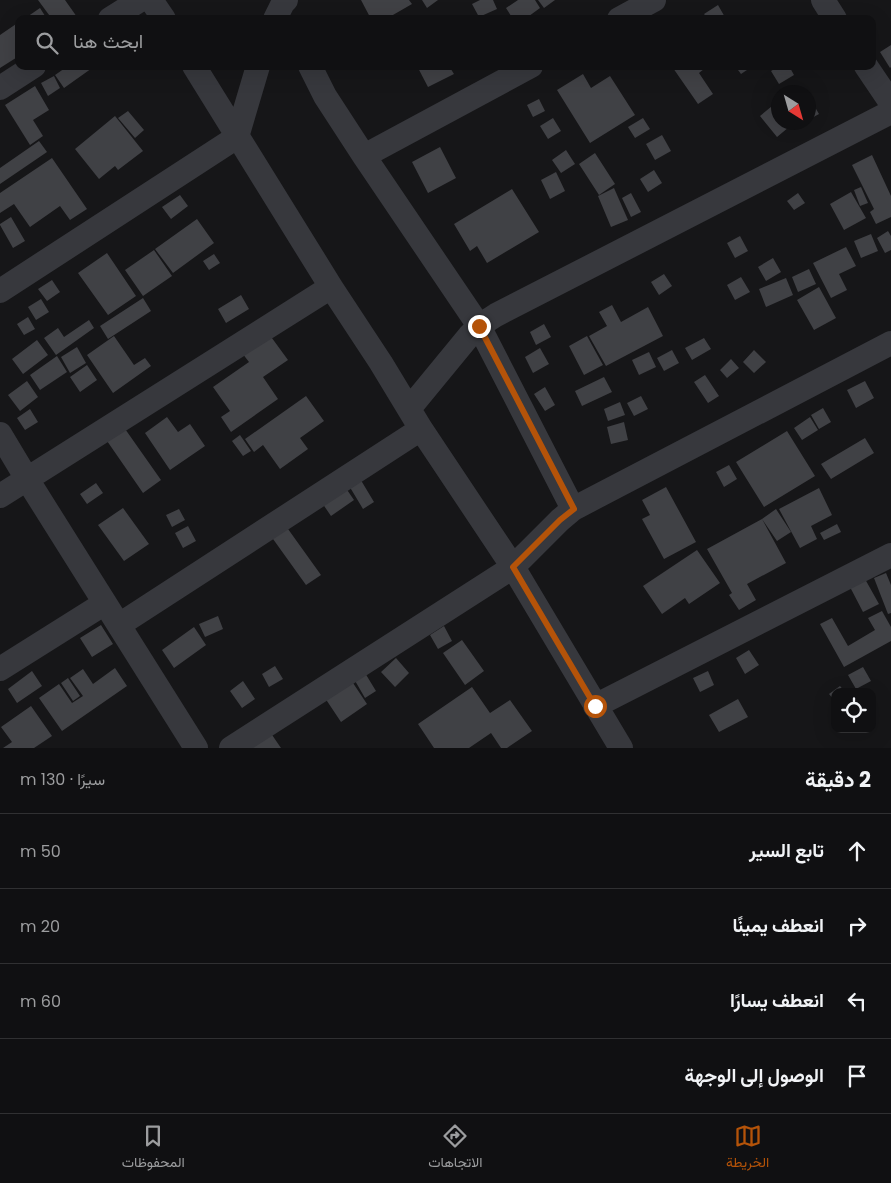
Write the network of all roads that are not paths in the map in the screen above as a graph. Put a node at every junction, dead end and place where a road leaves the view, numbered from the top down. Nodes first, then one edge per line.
1 (140, 0) edge
2 (151, 0) edge
3 (654, 0) edge
4 (823, 0) edge
5 (116, 15) edge
6 (161, 15) edge
7 (626, 15) edge
8 (832, 15) edge
9 (28, 70) edge
10 (196, 70) edge
11 (257, 70) edge
12 (312, 70) edge
13 (524, 70) edge
14 (869, 70) edge
15 (0, 88) edge
16 (891, 103) edge
17 (891, 112) edge
18 (237, 136) junction
19 (364, 156) junction
20 (331, 287) junction
21 (0, 291) edge
22 (479, 326) junction
23 (891, 343) edge
24 (415, 419) junction
25 (0, 434) edge
26 (27, 479) junction
27 (0, 496) edge
28 (574, 509) junction
29 (891, 555) edge
30 (513, 567) junction
31 (105, 603) junction
32 (119, 625) junction
33 (0, 669) edge
34 (595, 706) junction
35 (196, 748) edge
36 (231, 748) edge
37 (620, 748) edge

1 - 5 street
2 - 6 street
3 - 7 street
4 - 8 street
9 - 15 street
10 - 18 street
11 - 18 street
12 - 19 street
13 - 19 street
14 - 16 street
17 - 22 street
18 - 20 street
18 - 21 street
19 - 22 street
20 - 24 street
20 - 26 street
22 - 24 street
22 - 28 street
23 - 28 street
24 - 30 street
24 - 32 street
25 - 26 street
26 - 27 street
26 - 31 street
28 - 30 street
29 - 34 street
30 - 34 street
30 - 36 street
31 - 32 street
31 - 33 street
32 - 35 street
34 - 37 street

